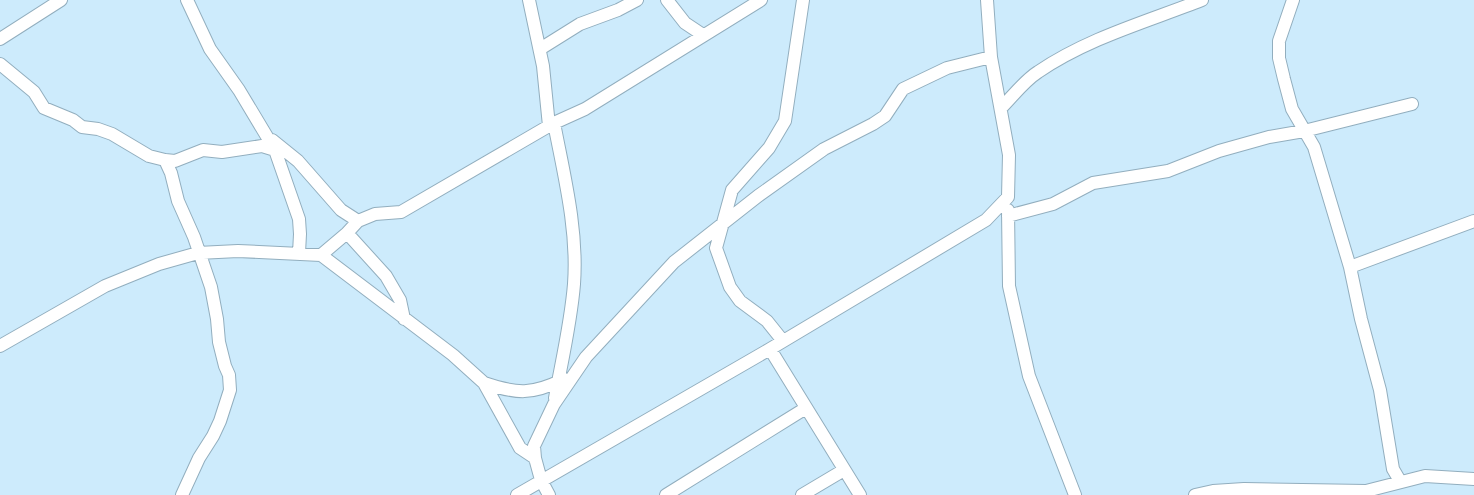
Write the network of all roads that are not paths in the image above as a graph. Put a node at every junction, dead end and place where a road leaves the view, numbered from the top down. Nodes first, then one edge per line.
1 (61, 0) edge
2 (187, 0) edge
3 (529, 0) edge
4 (637, 0) edge
5 (667, 0) edge
6 (761, 0) edge
7 (803, 0) edge
8 (987, 0) edge
9 (1202, 0) edge
10 (1293, 0) edge
11 (703, 35) junction
12 (540, 49) junction
13 (0, 52) edge
14 (991, 57) junction
15 (1412, 104) dead end
16 (1002, 107) junction
17 (551, 125) junction
18 (1304, 131) junction
19 (266, 135) junction
20 (274, 150) junction
21 (165, 160) junction
22 (1008, 196) junction
23 (1008, 216) junction
24 (358, 221) junction
25 (1474, 221) edge
26 (720, 226) junction
27 (347, 233) junction
28 (198, 253) junction
29 (299, 253) junction
30 (321, 255) junction
31 (1350, 267) junction
32 (404, 319) junction
33 (783, 340) junction
34 (0, 346) edge
35 (770, 349) junction
36 (573, 375) junction
37 (558, 382) junction
38 (484, 383) junction
39 (554, 404) junction
40 (806, 408) junction
41 (535, 458) junction
42 (844, 470) junction
43 (1474, 479) edge
44 (541, 480) junction
45 (1400, 481) junction
46 (182, 495) edge
47 (517, 495) edge
48 (549, 495) edge
49 (666, 495) edge
50 (802, 495) edge
51 (860, 495) edge
52 (1075, 495) edge
53 (1196, 495) edge

1 - 13 street
2 - 19 street
3 - 12 street
4 - 12 street
5 - 11 street
6 - 11 street
7 - 26 street
8 - 14 street
9 - 16 street
10 - 18 street
11 - 17 street
12 - 17 street
13 - 21 street
14 - 16 street
14 - 26 street
15 - 18 street
16 - 22 street
17 - 24 street
17 - 37 street
18 - 23 street
18 - 31 street
19 - 20 street
19 - 24 street
20 - 21 street
20 - 29 street
21 - 28 street
22 - 23 street
22 - 33 street
23 - 52 street
24 - 27 street
25 - 31 street
26 - 33 street
26 - 36 street
27 - 30 street
27 - 32 street
28 - 29 street
28 - 34 street
28 - 46 street
29 - 30 street
30 - 32 street
31 - 45 street
32 - 38 street
33 - 35 street
35 - 40 street
35 - 44 street
36 - 37 street
36 - 39 street
37 - 38 street
37 - 39 street
38 - 41 street
39 - 41 street
40 - 42 street
40 - 49 street
41 - 44 street
42 - 50 street
42 - 51 street
43 - 45 street
44 - 47 street
44 - 48 street
45 - 53 street

